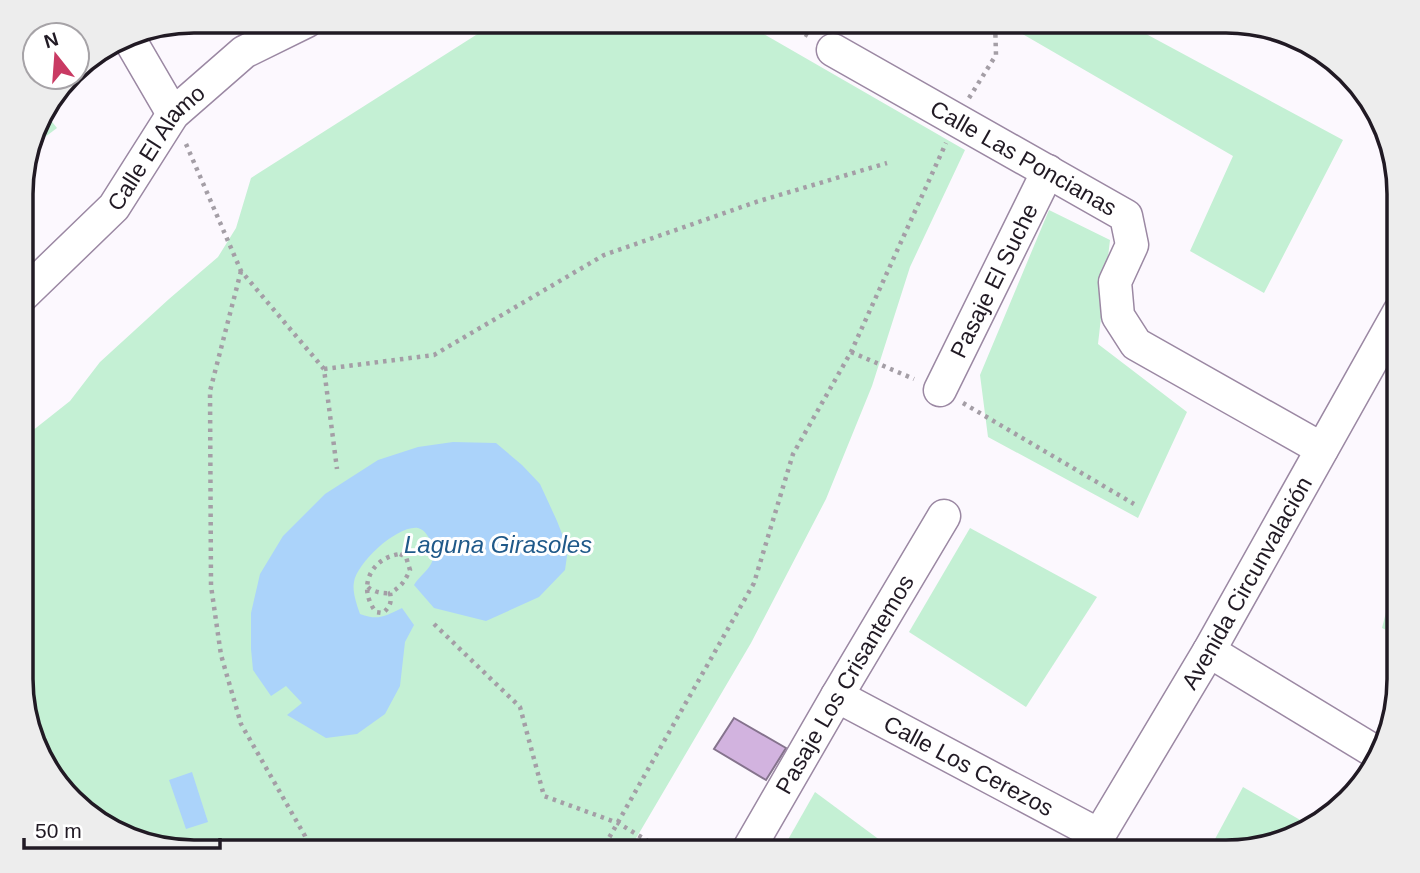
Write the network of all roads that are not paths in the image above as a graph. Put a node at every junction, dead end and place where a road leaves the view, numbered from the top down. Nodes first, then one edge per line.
1 (283, 33) edge
2 (133, 46) edge
3 (833, 50) dead end
4 (173, 114) junction
5 (1048, 171) junction
6 (33, 285) edge
7 (1386, 336) edge
8 (940, 390) road end
9 (1322, 449) junction
10 (944, 516) dead end
11 (1209, 652) junction
12 (837, 696) junction
13 (1370, 749) edge
14 (754, 839) edge
15 (1086, 839) edge
16 (1097, 839) edge

1 - 4 street, Calle El Alamo
2 - 4 street
3 - 5 street, Calle Las Poncianas
4 - 6 street, Calle El Alamo
5 - 8 street, Pasaje El Suche
5 - 9 street, Calle Las Poncianas
7 - 9 street, Avenida Circunvalación
9 - 11 street, Avenida Circunvalación
10 - 12 street, Pasaje Los Crisantemos
11 - 13 street
11 - 16 street, Avenida Circunvalación
12 - 14 street, Pasaje Los Crisantemos
12 - 15 street, Calle Los Cerezos

